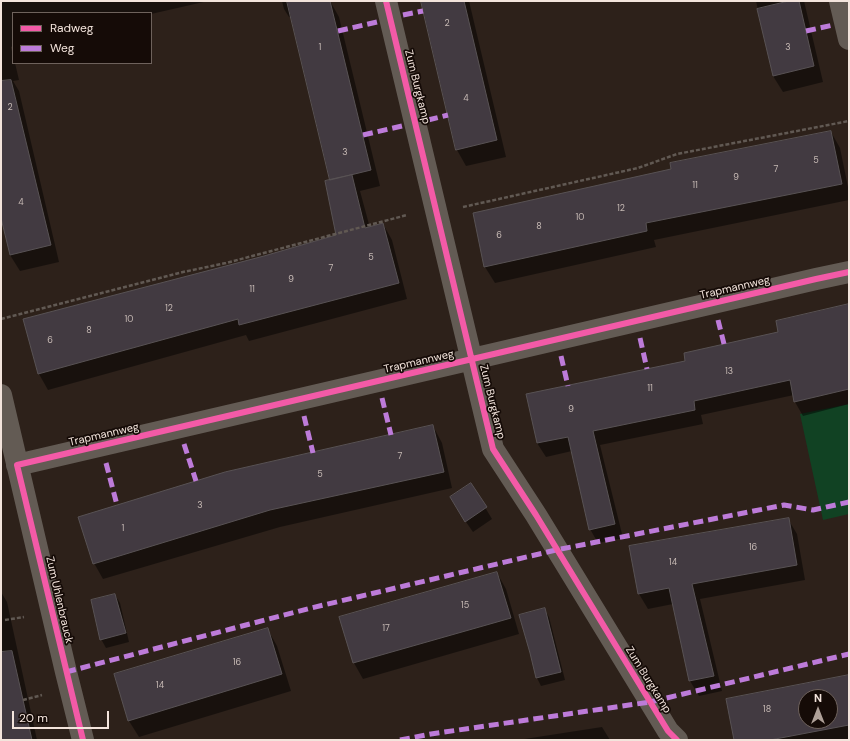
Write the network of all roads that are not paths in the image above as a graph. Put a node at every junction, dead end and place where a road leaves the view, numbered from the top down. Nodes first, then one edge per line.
1 (386, 1) edge
2 (840, 1) edge
3 (849, 39) edge
4 (849, 272) edge
5 (472, 360) junction
6 (1, 395) edge
7 (17, 465) junction
8 (83, 740) edge
9 (676, 740) edge

1 - 5 street, Zum Burgkamp
2 - 3 street
4 - 5 street, Trapmannweg
5 - 7 street, Trapmannweg
5 - 9 street, Zum Burgkamp
6 - 7 street, Zum Uhlenbrauck
7 - 8 street, Zum Uhlenbrauck

